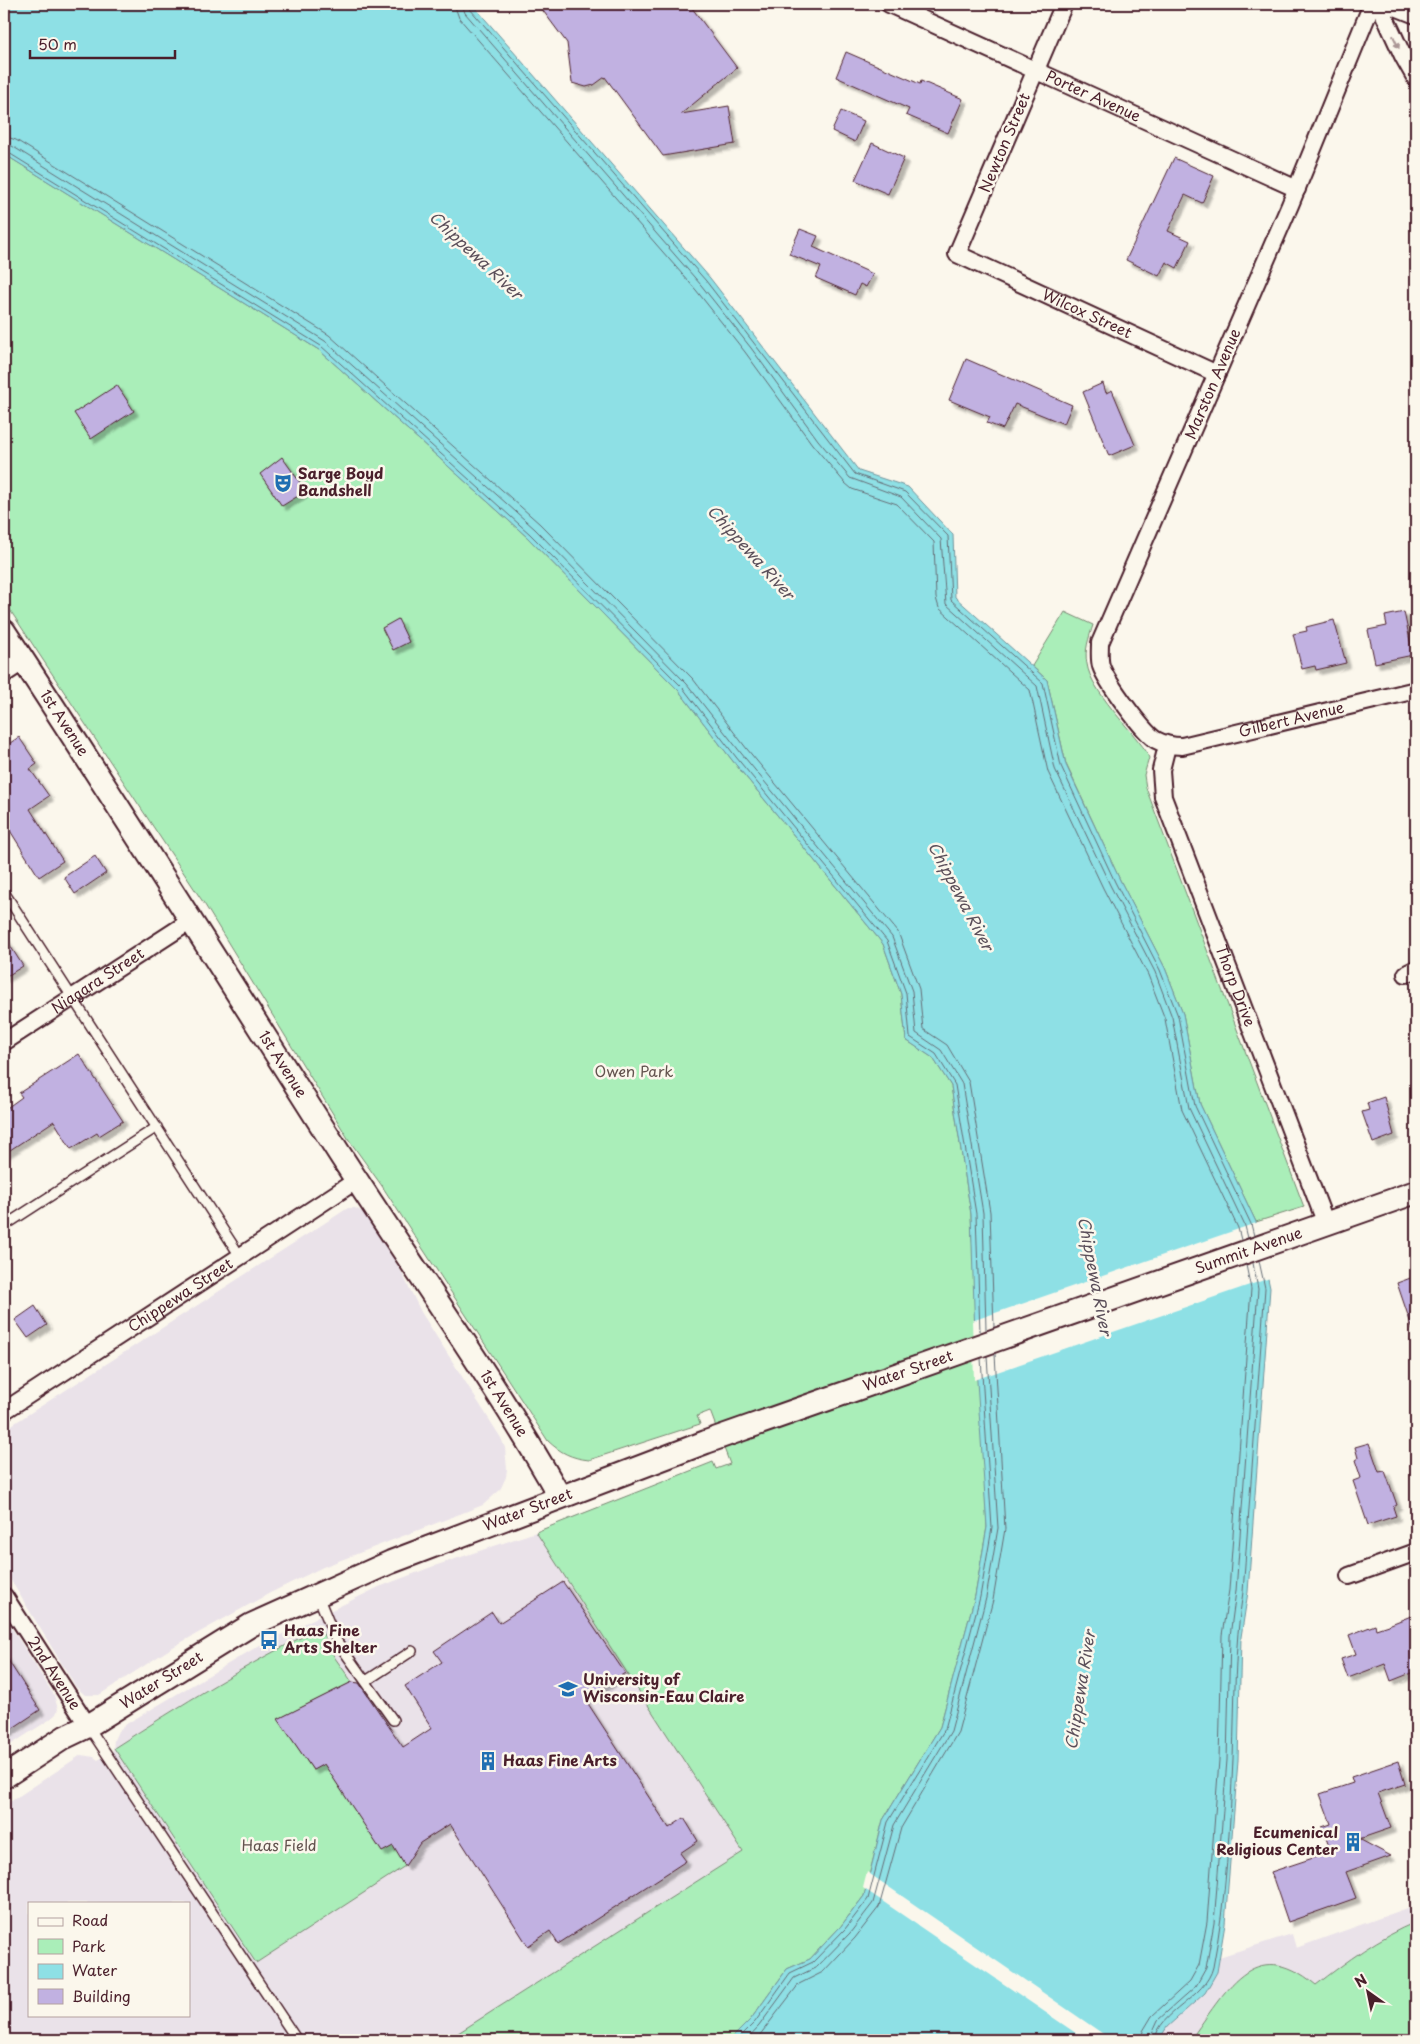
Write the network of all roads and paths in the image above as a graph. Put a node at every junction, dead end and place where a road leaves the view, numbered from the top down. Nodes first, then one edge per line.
1 (889, 4) edge
2 (1064, 4) edge
3 (1372, 4) edge
4 (1379, 4) edge
5 (1396, 4) edge
6 (1416, 12) edge
7 (1035, 71) junction
8 (1416, 79) edge
9 (1297, 189) junction
10 (957, 254) joint
11 (1217, 374) junction
12 (4, 632) edge
13 (24, 661) junction
14 (4, 674) edge
15 (1416, 690) edge
16 (1167, 746) junction
17 (4, 892) edge
18 (192, 920) junction
19 (73, 997) junction
20 (4, 1042) edge
21 (157, 1127) junction
22 (358, 1180) junction
23 (1416, 1192) edge
24 (4, 1226) edge
25 (1317, 1227) junction
26 (240, 1256) junction
27 (1082, 1310) joint
28 (4, 1411) edge
29 (560, 1497) junction
30 (1416, 1552) edge
31 (1349, 1576) dead end
32 (317, 1593) junction
33 (4, 1596) edge
34 (412, 1652) dead end
35 (366, 1681) junction
36 (394, 1720) dead end
37 (88, 1726) junction
38 (4, 1777) edge
39 (297, 2040) edge

1 - 7 street, Porter Avenue
2 - 7 street, Newton Street
3 - 9 street, Marston Avenue
4 -> 8 street
5 - 6 main road
7 - 9 street, Porter Avenue
7 - 10 street, Newton Street
9 - 11 street, Marston Avenue
10 - 11 street, Wilcox Street
11 - 16 street, Marston Avenue
12 - 13 main road, 1st Avenue
13 - 14 street
13 - 18 main road, 1st Avenue
15 - 16 street, Gilbert Avenue
16 - 25 street, Thorp Drive
17 - 19 lane
18 - 19 street, Niagara Street
18 - 22 main road, 1st Avenue
19 - 20 street, Niagara Street
19 - 21 lane
21 - 24 lane
21 - 26 lane
22 - 26 street, Chippewa Street
22 - 29 main road, 1st Avenue
23 - 25 main road, Summit Avenue
25 - 27 main road, Summit Avenue
26 - 28 street, Chippewa Street
27 - 29 main road, Water Street
29 - 32 main road, Water Street
30 - 31 street
32 - 35 lane
32 - 37 main road, Water Street
33 - 37 street, 2nd Avenue
34 - 35 lane
35 - 36 lane
37 - 38 main road, Water Street
37 - 39 lane

